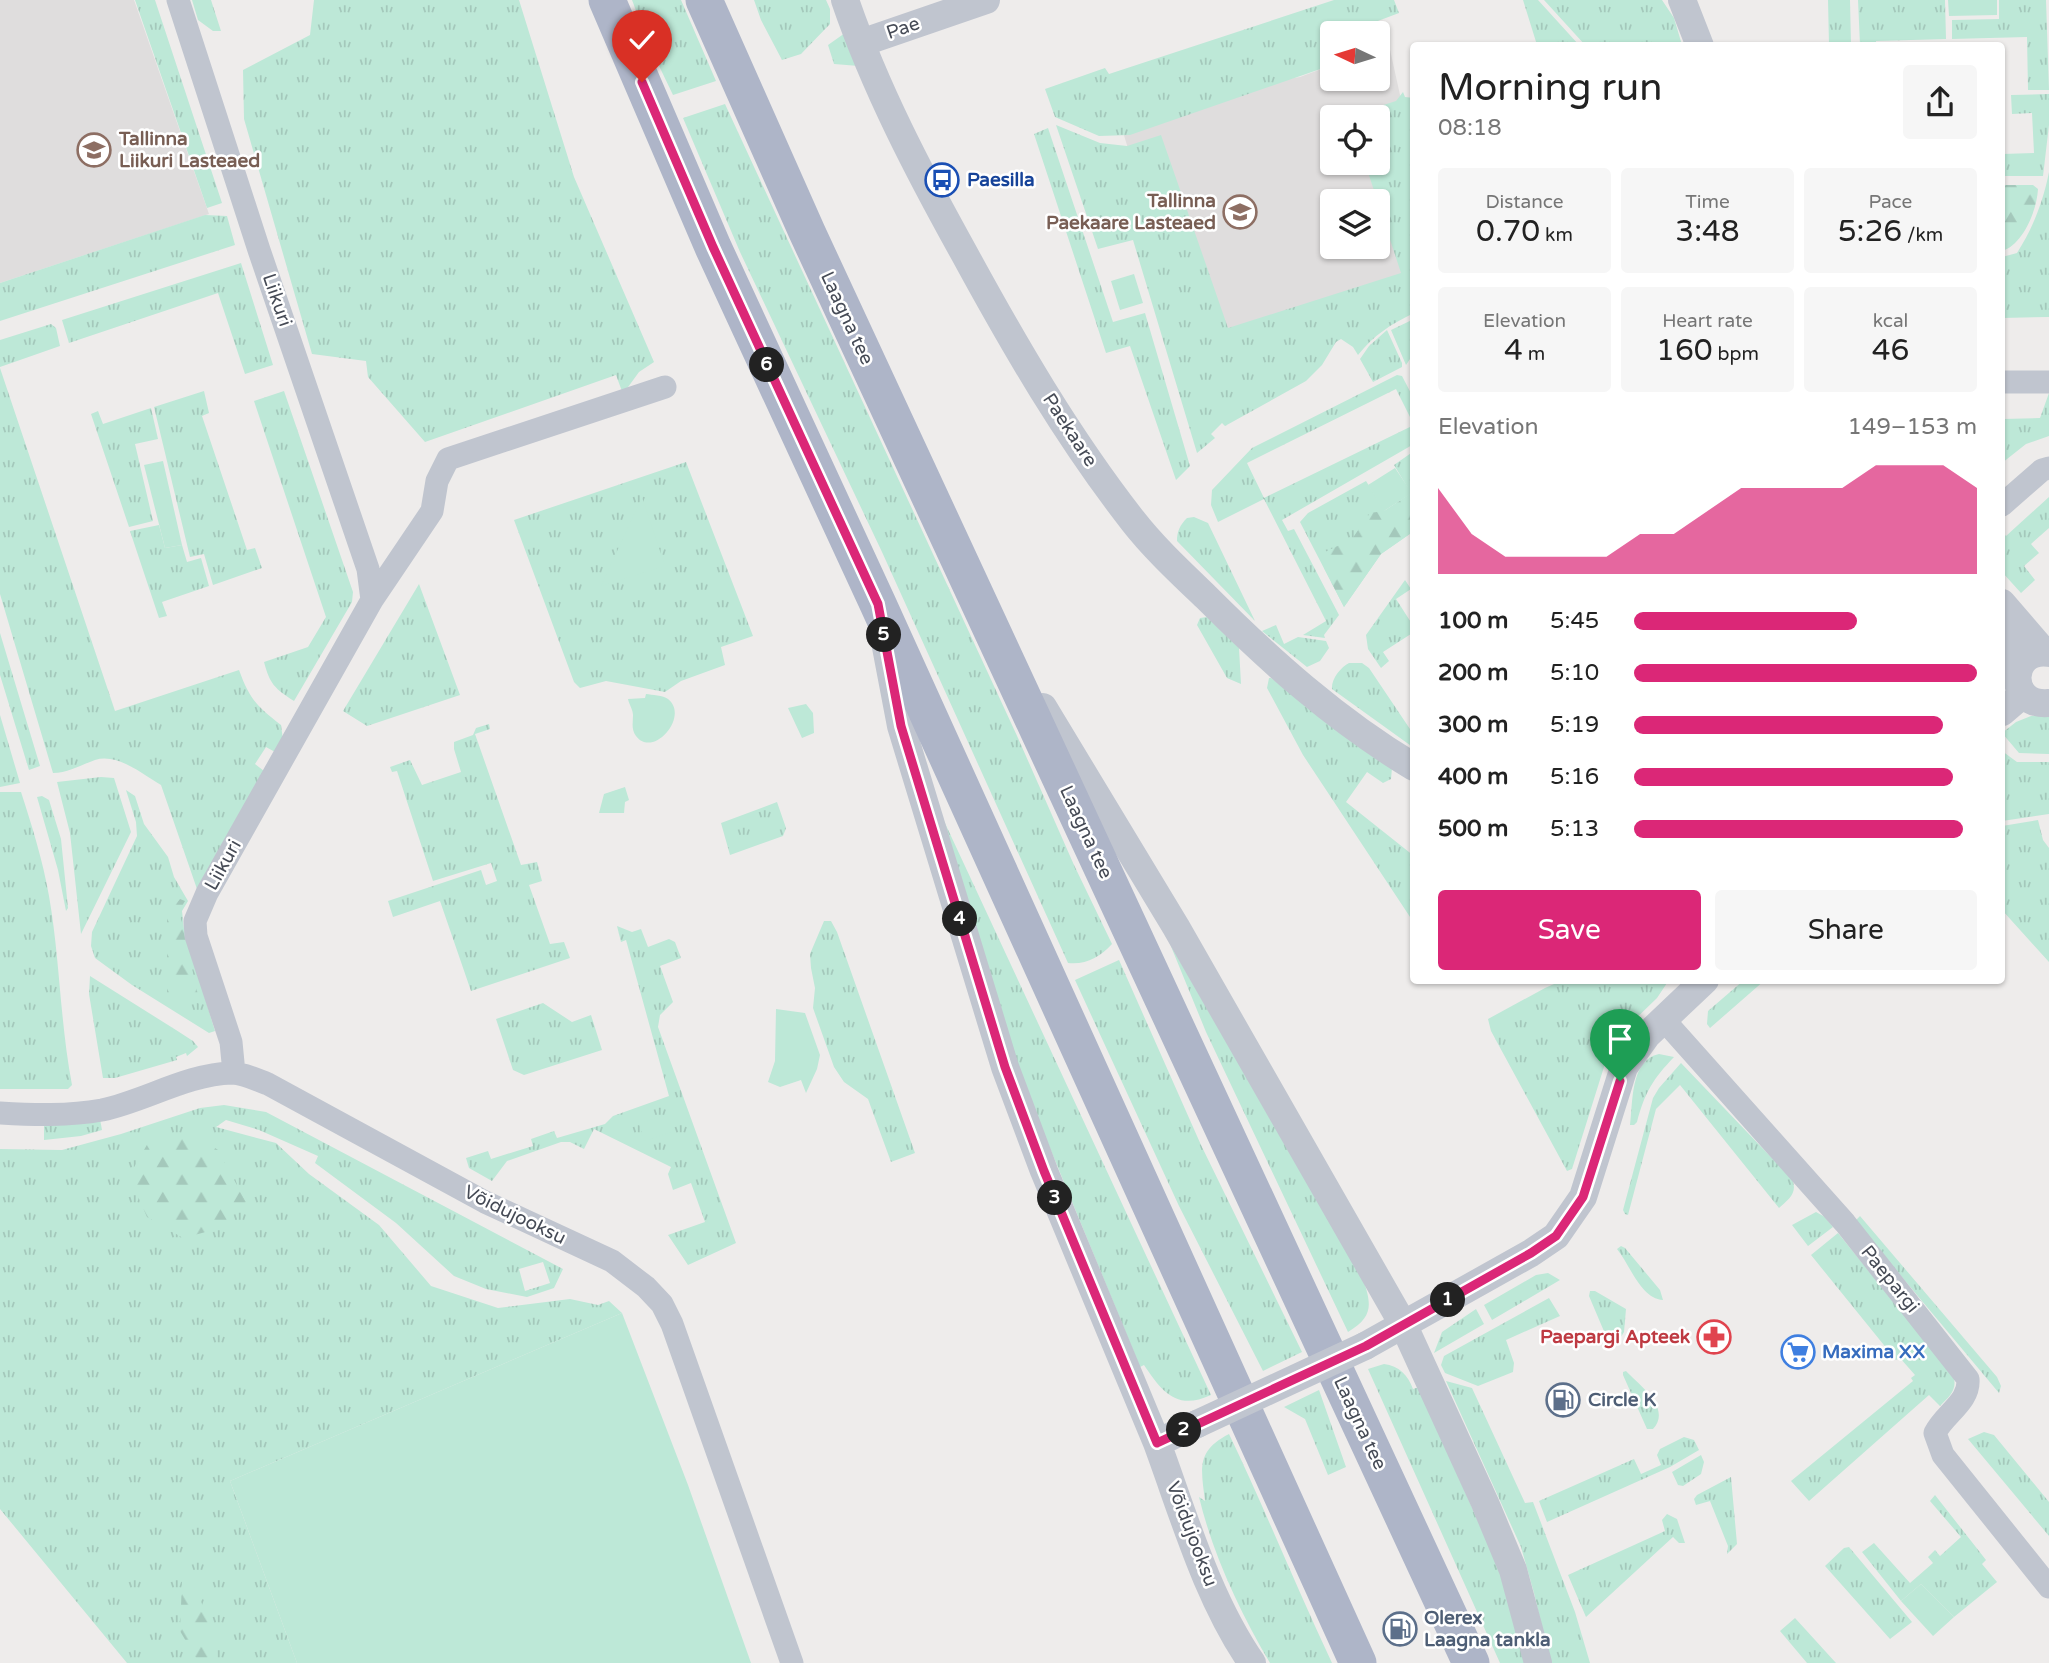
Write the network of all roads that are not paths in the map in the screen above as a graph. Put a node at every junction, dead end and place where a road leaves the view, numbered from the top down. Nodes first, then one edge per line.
1 (178, 0) edge
2 (607, 0) edge
3 (704, 0) edge
4 (845, 0) edge
5 (986, 0) edge
6 (1682, 0) edge
7 (1698, 42) edge
8 (861, 43) junction
9 (2005, 382) edge
10 (2049, 382) edge
11 (665, 387) dead end
12 (2049, 468) edge
13 (2005, 502) edge
14 (972, 588) junction
15 (372, 600) junction
16 (878, 604) junction
17 (2005, 606) edge
18 (2005, 647) edge
19 (2046, 652) edge
20 (2014, 692) edge
21 (2049, 703) edge
22 (1410, 764) edge
23 (1700, 984) edge
24 (1664, 1020) junction
25 (234, 1073) junction
26 (0, 1113) edge
27 (1404, 1326) junction
28 (1157, 1443) junction
29 (2049, 1587) edge
30 (792, 1663) edge
31 (1252, 1663) edge
32 (1358, 1663) edge
33 (1471, 1663) edge
34 (1538, 1663) edge

1 - 15 street, Liikuri
2 - 16 main road
3 - 14 main road, Laagna tee
4 - 8 street, Paekaare
5 - 8 street, Pae
6 - 7 street
8 - 22 street, Paekaare
9 - 10 street
11 - 15 street, Liikuri
12 - 13 street
14 - 27 street
14 - 33 main road, Laagna tee
15 - 25 street, Liikuri
16 - 28 street, Võidujooksu
16 - 32 main road
17 - 19 street
18 - 20 street
19 - 20 street
20 - 21 street
23 - 24 street
24 - 27 street
24 - 29 street, Paepargi
25 - 26 street, Võidujooksu
25 - 30 street, Võidujooksu
27 - 28 street, bridge
27 - 34 street
28 - 31 street, Võidujooksu

